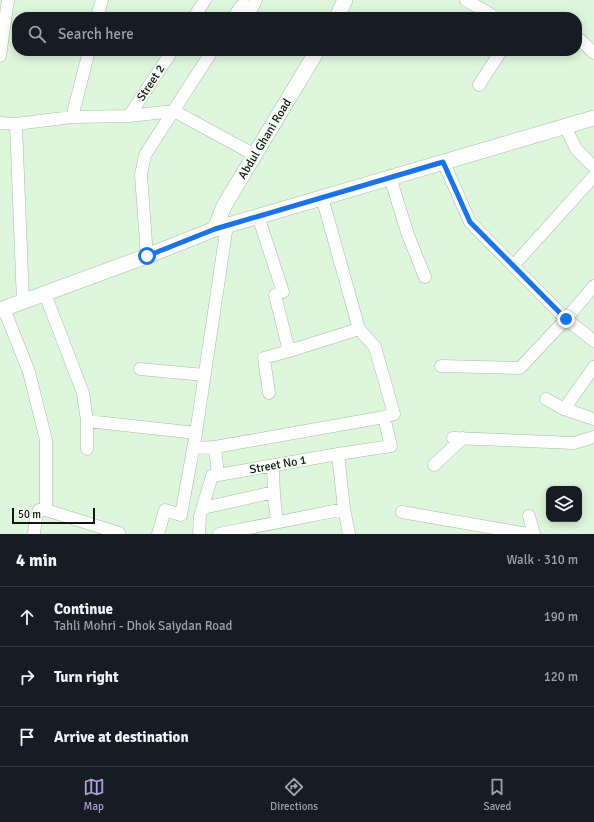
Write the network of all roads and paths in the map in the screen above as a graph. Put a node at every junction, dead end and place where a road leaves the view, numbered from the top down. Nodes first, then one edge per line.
1 (8, 0) edge
2 (102, 0) edge
3 (205, 0) edge
4 (256, 0) edge
5 (345, 0) edge
6 (466, 0) edge
7 (485, 4) edge
8 (98, 12) edge
9 (197, 12) edge
10 (237, 12) edge
11 (339, 12) edge
12 (491, 12) edge
13 (582, 42) edge
14 (594, 53) edge
15 (0, 56) edge
16 (88, 56) edge
17 (169, 56) edge
18 (209, 56) edge
19 (314, 56) edge
20 (498, 56) edge
21 (479, 85) dead end
22 (174, 111) junction
23 (129, 116) junction
24 (72, 117) junction
25 (594, 118) edge
26 (0, 123) edge
27 (16, 124) junction
28 (564, 126) junction
29 (255, 155) junction
30 (443, 162) junction
31 (594, 167) edge
32 (594, 176) edge
33 (390, 177) junction
34 (322, 197) junction
35 (258, 216) junction
36 (221, 227) junction
37 (147, 256) junction
38 (513, 266) junction
39 (425, 277) dead end
40 (594, 286) edge
41 (45, 294) junction
42 (23, 302) junction
43 (2, 310) edge
44 (566, 319) junction
45 (359, 329) junction
46 (594, 341) edge
47 (289, 351) junction
48 (441, 366) dead end
49 (594, 367) edge
50 (140, 369) dead end
51 (204, 375) junction
52 (269, 393) dead end
53 (546, 399) dead end
54 (564, 409) junction
55 (384, 417) junction
56 (594, 419) edge
57 (87, 421) junction
58 (196, 433) junction
59 (594, 437) edge
60 (215, 447) junction
61 (193, 448) junction
62 (87, 449) dead end
63 (338, 454) junction
64 (434, 465) dead end
65 (273, 466) junction
66 (218, 474) junction
67 (274, 492) junction
68 (203, 508) junction
69 (344, 509) junction
70 (46, 510) junction
71 (402, 512) dead end
72 (529, 516) dead end
73 (277, 522) junction
74 (254, 531) edge
75 (119, 533) dead end
76 (34, 534) edge
77 (158, 534) edge
78 (199, 534) edge
79 (219, 534) edge
80 (349, 534) edge
81 (528, 534) edge
82 (534, 534) edge

1 - 15 street
2 - 8 street
3 - 9 street
4 - 10 street
5 - 11 street
6 - 7 street
7 - 12 street
13 - 14 street
16 - 24 street
17 - 23 street, Street 2
18 - 22 street
19 - 29 street, Abdul Ghani Road
20 - 21 street
22 - 23 street
22 - 29 street
22 - 37 street
23 - 24 street
24 - 27 street
25 - 28 street
26 - 27 street
27 - 42 street
28 - 30 street
28 - 31 street
29 - 36 street, Abdul Ghani Road
30 - 33 street
30 - 38 street
32 - 38 street
33 - 34 street
33 - 39 street
34 - 35 street
34 - 45 street
35 - 36 street
35 - 47 street
36 - 37 street
36 - 51 street
37 - 41 street
38 - 44 street
40 - 44 street
41 - 42 street
41 - 57 street
42 - 43 street
43 - 70 street
44 - 46 street
44 - 48 street
45 - 47 street
45 - 55 street
47 - 52 street
49 - 54 street
50 - 51 street
51 - 58 street
53 - 54 street
54 - 56 street
55 - 60 street
55 - 63 street, Street No 1
57 - 58 street
57 - 62 street
58 - 61 street
59 - 64 street
60 - 61 street
60 - 66 street
61 - 77 street
63 - 65 street, Street No 1
63 - 69 street
65 - 66 street, Street No 1
65 - 67 street
66 - 68 street
67 - 68 street
67 - 73 street
68 - 78 street
69 - 73 street
69 - 80 street
70 - 75 street
70 - 76 street
71 - 81 street
72 - 82 street
73 - 74 street
74 - 79 street

